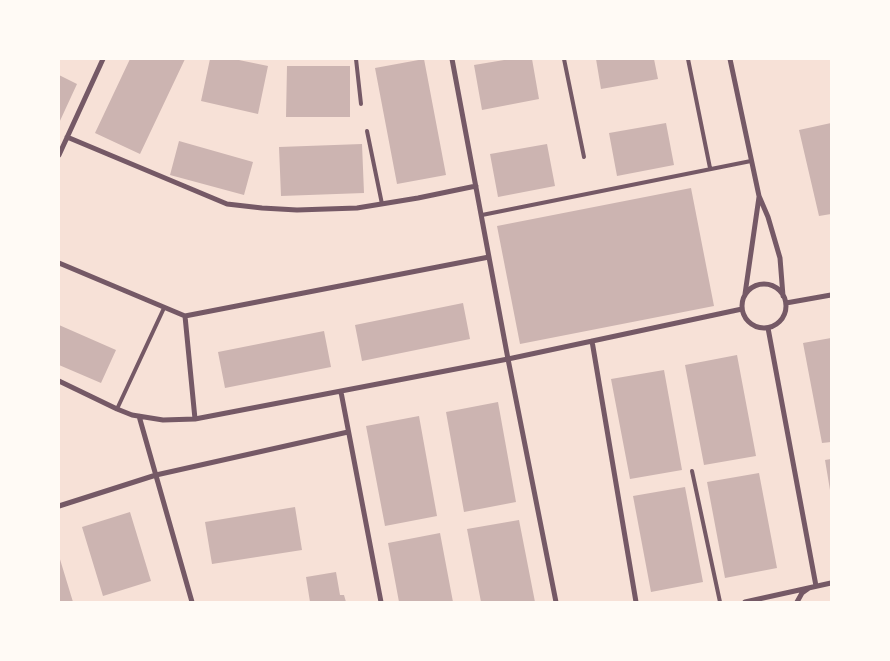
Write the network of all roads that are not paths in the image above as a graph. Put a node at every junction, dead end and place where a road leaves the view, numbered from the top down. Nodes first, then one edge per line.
1 (103, 59) edge
2 (356, 59) edge
3 (452, 59) edge
4 (564, 59) edge
5 (688, 59) edge
6 (730, 59) edge
7 (361, 104) dead end
8 (367, 131) dead end
9 (67, 137) junction
10 (59, 155) edge
11 (584, 158) dead end
12 (751, 161) junction
13 (710, 168) junction
14 (476, 186) junction
15 (759, 196) junction
16 (382, 205) junction
17 (482, 215) junction
18 (489, 257) junction
19 (59, 263) edge
20 (745, 294) junction
21 (831, 295) edge
22 (783, 296) junction
23 (786, 303) junction
24 (164, 308) junction
25 (742, 309) junction
26 (185, 316) junction
27 (768, 328) junction
28 (592, 341) junction
29 (508, 359) junction
30 (59, 381) edge
31 (341, 392) junction
32 (118, 409) junction
33 (140, 416) junction
34 (195, 419) junction
35 (348, 432) junction
36 (692, 471) dead end
37 (156, 475) junction
38 (59, 506) edge
39 (831, 585) edge
40 (816, 586) junction
41 (192, 602) edge
42 (381, 602) edge
43 (556, 602) edge
44 (636, 602) edge
45 (720, 602) edge
46 (745, 602) edge
47 (797, 602) edge

1 - 9 street
2 - 7 lane
3 - 14 street
4 - 11 lane
5 - 13 lane
6 - 12 street
8 - 16 lane
9 - 10 street
9 - 16 street
12 - 13 lane
12 - 15 street
13 - 17 lane
14 - 16 street
14 - 17 street
15 - 20 street
15 - 22 street
17 - 18 street
18 - 26 street
18 - 29 street
19 - 24 street
20 - 22 street
20 - 25 street
21 - 23 street
22 - 23 street
23 - 27 street
24 - 26 street
24 - 32 lane
25 - 27 street
25 - 28 street
26 - 34 street
27 - 40 street
28 - 29 street
28 - 44 street
29 - 31 street
29 - 43 street
30 - 32 street
31 - 34 street
31 - 35 street
32 - 33 street
33 - 34 street
33 - 37 street
35 - 37 street
35 - 42 street
36 - 45 lane
37 - 38 street
37 - 41 street
39 - 40 street
40 - 46 street
40 - 47 street

